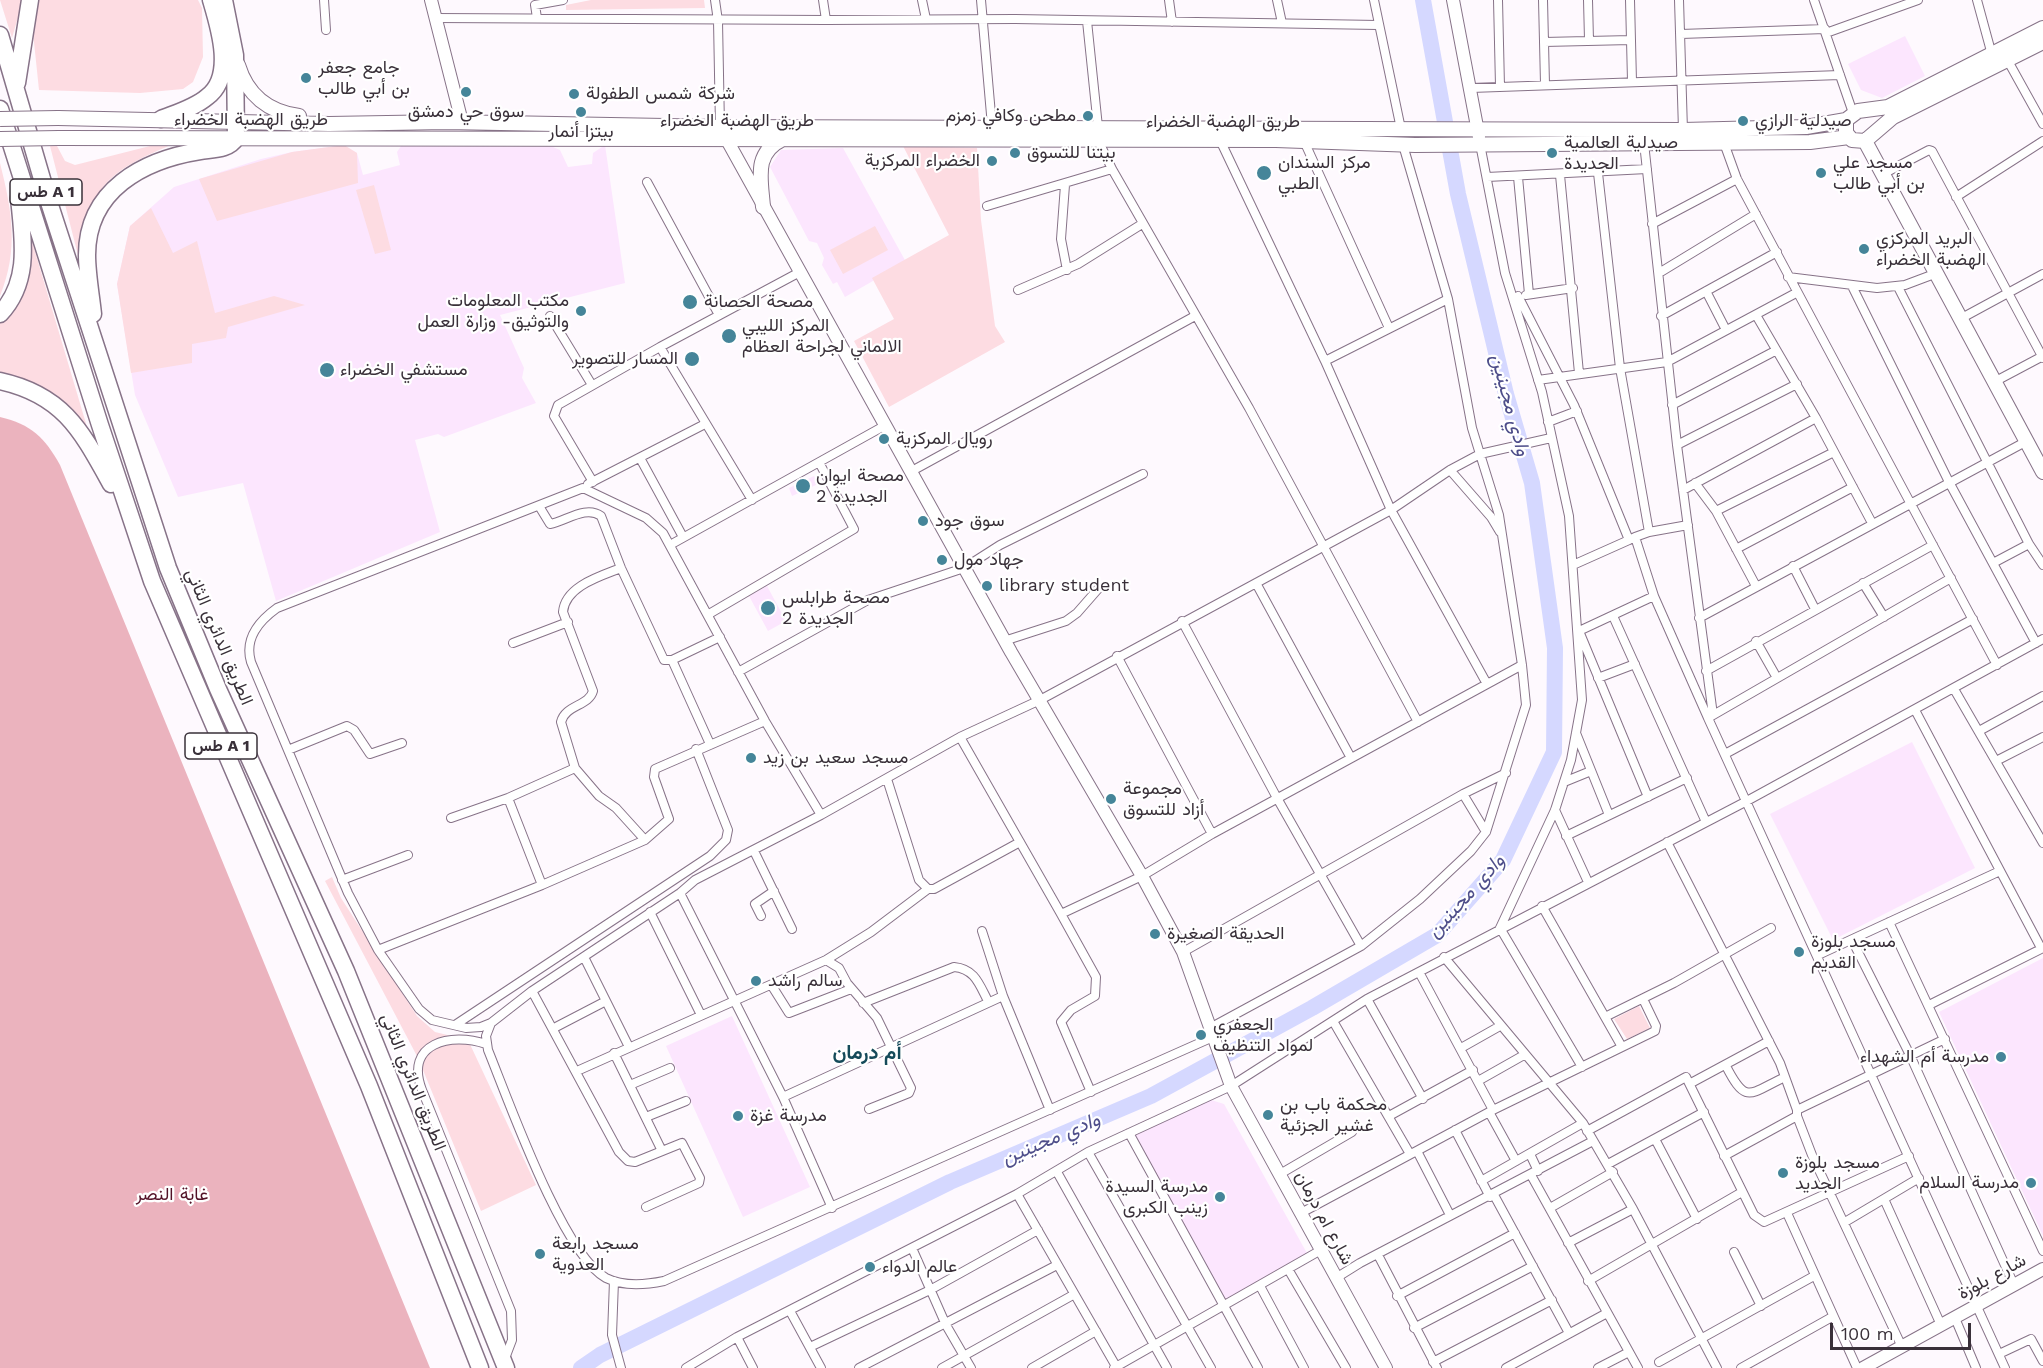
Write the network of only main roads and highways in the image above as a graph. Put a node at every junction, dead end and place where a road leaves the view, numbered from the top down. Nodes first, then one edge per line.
1 (30, 0) edge
2 (210, 0) edge
3 (224, 0) edge
4 (2043, 28) edge
5 (0, 35) edge
6 (2043, 42) edge
7 (235, 56) junction
8 (16, 89) junction
9 (0, 109) edge
10 (1854, 115) junction
11 (0, 119) edge
12 (160, 119) junction
13 (349, 123) junction
14 (236, 129) junction
15 (722, 133) junction
16 (1098, 133) junction
17 (1276, 134) junction
18 (1476, 137) junction
19 (1849, 137) junction
20 (1869, 138) junction
21 (0, 139) edge
22 (784, 139) junction
23 (16, 164) junction
24 (763, 207) road end
25 (0, 314) edge
26 (96, 348) junction
27 (0, 381) edge
28 (2043, 472) edge
29 (131, 518) junction
30 (505, 1365) edge
31 (480, 1368) edge

1 - 8 highway
2 - 12 highway
3 - 7 highway
4 - 10 main road
5 - 8 highway, الطريق الدائري الثاني / طس A 1
6 - 20 main road
7 - 13 main road
7 - 14 highway
8 - 26 highway, الطريق الدائري الثاني / طس A 1
9 - 23 highway, طس A 1
10 - 18 main road
10 - 19 main road
10 - 20 main road
11 - 12 main road, طريق الهضبة الخضراء, bridge
12 - 14 main road, طريق الهضبة الخضراء
13 - 14 main road, طريق الهضبة الخضراء
13 - 15 main road, طريق الهضبة الخضراء
14 - 15 main road, طريق الهضبة الخضراء
14 - 21 main road, طريق الهضبة الخضراء, bridge
14 - 26 highway
15 - 16 main road, طريق الهضبة الخضراء
15 - 22 main road, طريق الهضبة الخضراء
16 - 17 main road, طريق الهضبة الخضراء
16 - 17 main road, طريق الهضبة الخضراء
16 - 22 main road, طريق الهضبة الخضراء
17 - 18 main road, طريق الهضبة الخضراء
17 - 18 main road, طريق الهضبة الخضراء
18 - 19 main road
19 - 20 main road
20 - 28 main road
22 - 24 main road
23 - 25 highway
23 - 29 highway, طس A 1
26 - 30 highway, الطريق الدائري الثاني / طس A 1
27 - 29 highway
29 - 31 highway, طس A 1

